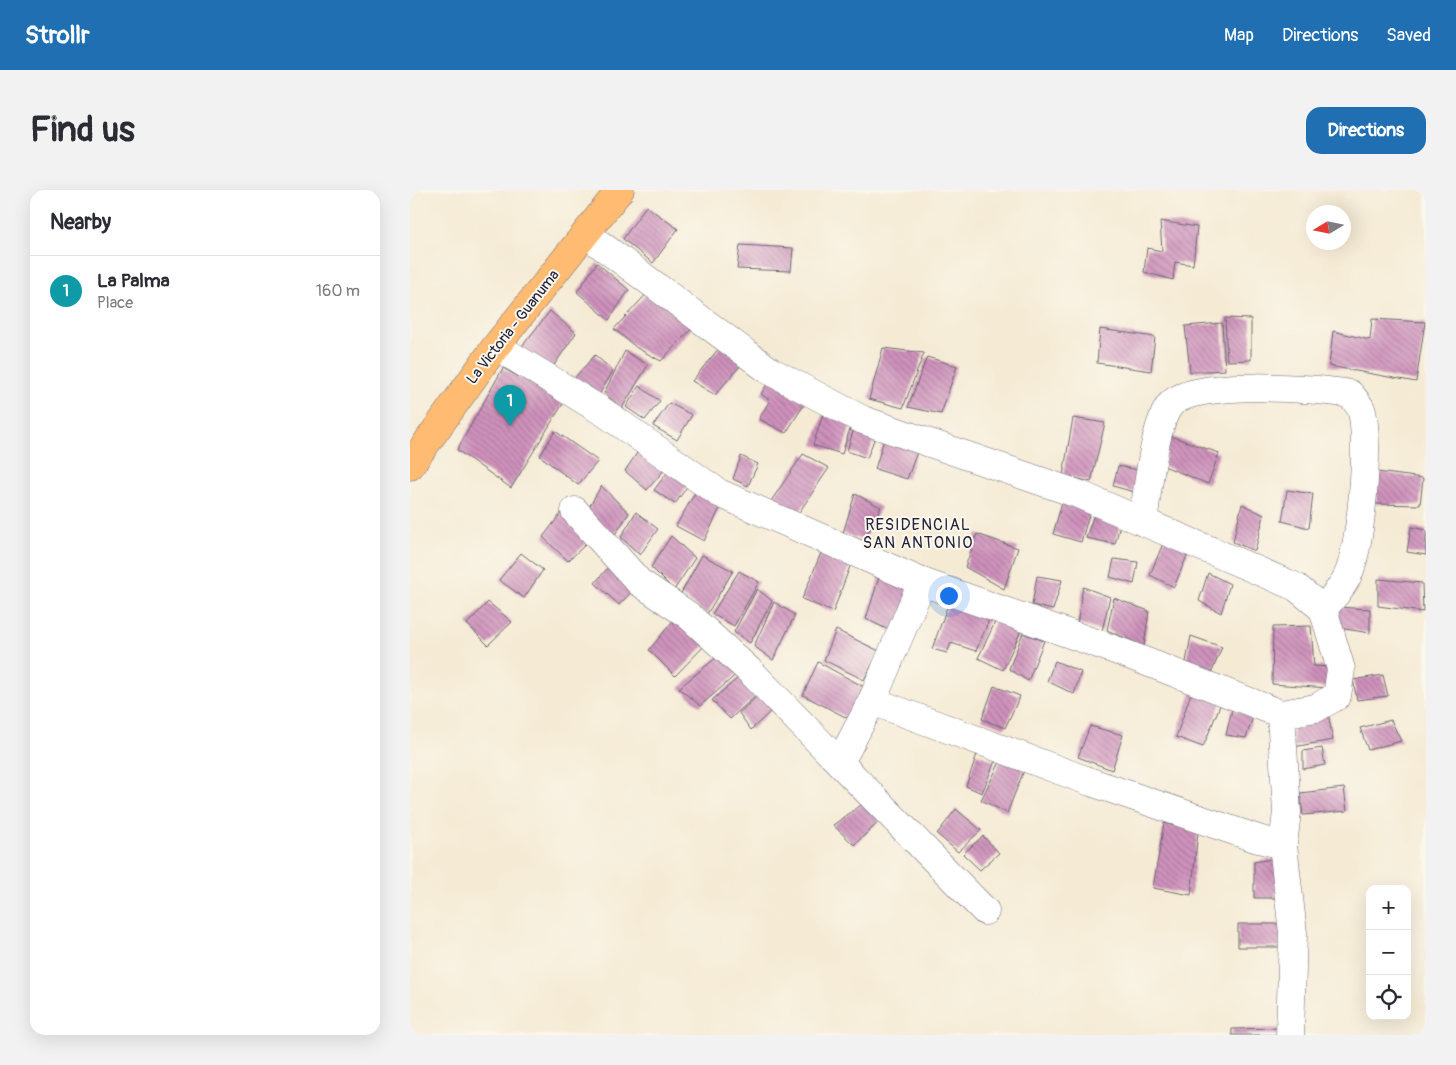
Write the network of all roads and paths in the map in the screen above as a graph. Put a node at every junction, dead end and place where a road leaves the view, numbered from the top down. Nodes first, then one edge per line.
1 (620, 190) edge
2 (586, 234) junction
3 (496, 346) junction
4 (410, 466) edge
5 (575, 511) dead end
6 (1142, 522) junction
7 (922, 582) junction
8 (1323, 609) junction
9 (872, 701) junction
10 (1282, 714) junction
11 (829, 752) junction
12 (1283, 845) junction
13 (985, 911) dead end
14 (1290, 1035) edge

1 - 2 main road, La Victoria - Guanuma
2 - 3 main road, La Victoria - Guanuma
2 - 6 street
3 - 4 main road, La Victoria - Guanuma
3 - 7 street
5 - 11 street
6 - 8 street
6 - 8 street
7 - 9 street
7 - 10 street
8 - 10 street
9 - 11 street
9 - 12 street
10 - 12 street
11 - 13 street
12 - 14 street

